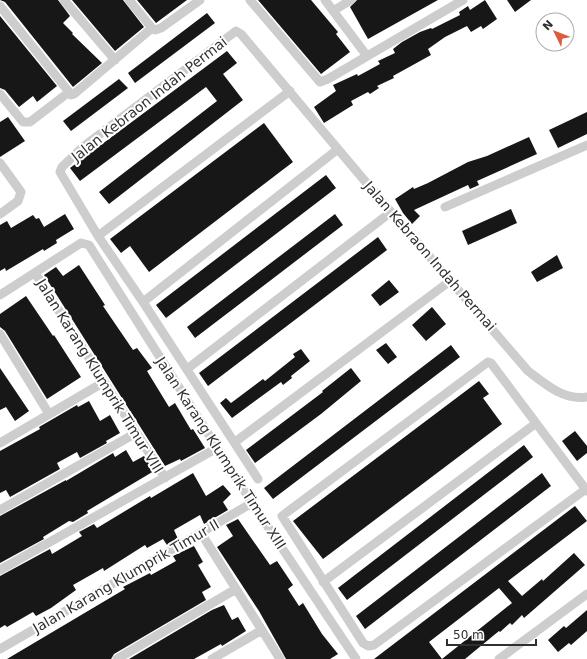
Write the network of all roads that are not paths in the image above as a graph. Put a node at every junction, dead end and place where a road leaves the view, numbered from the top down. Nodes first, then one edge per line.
1 (64, 0) edge
2 (130, 0) edge
3 (200, 0) edge
4 (250, 0) edge
5 (325, 0) edge
6 (351, 0) edge
7 (463, 0) edge
8 (0, 6) edge
9 (333, 11) junction
10 (152, 28) junction
11 (367, 56) junction
12 (115, 60) junction
13 (290, 91) junction
14 (69, 92) junction
15 (0, 94) edge
16 (587, 145) edge
17 (338, 149) junction
18 (0, 163) edge
19 (445, 207) dead end
20 (391, 212) junction
21 (0, 214) edge
22 (98, 236) junction
23 (35, 273) junction
24 (450, 280) junction
25 (0, 295) edge
26 (144, 302) junction
27 (0, 334) edge
28 (187, 369) junction
29 (104, 382) junction
30 (583, 398) edge
31 (49, 414) junction
32 (535, 424) junction
33 (136, 433) junction
34 (235, 442) junction
35 (0, 443) edge
36 (218, 448) junction
37 (165, 478) junction
38 (258, 479) dead end
39 (586, 490) edge
40 (252, 503) junction
41 (0, 510) edge
42 (201, 533) junction
43 (0, 570) edge
44 (323, 582) junction
45 (236, 589) junction
46 (587, 594) edge
47 (262, 630) junction
48 (0, 649) edge
49 (117, 659) edge
50 (212, 659) edge
51 (280, 659) edge
52 (356, 659) edge
53 (499, 659) edge

1 - 12 street
2 - 10 street
3 - 10 street
4 - 11 street
5 - 9 street
6 - 9 street
7 - 11 street
8 - 14 street
9 - 11 street
10 - 12 street
12 - 14 street
13 - 17 street, Jalan Kebraon Indah Permai
13 - 22 street
13 - 22 street, Jalan Kebraon Indah Permai
14 - 15 street
16 - 19 street
17 - 20 street, Jalan Kebraon Indah Permai
17 - 26 street
18 - 21 street
20 - 24 street, Jalan Kebraon Indah Permai
20 - 28 street
22 - 26 street, Jalan Kebraon Indah Permai
23 - 25 street
23 - 29 street, Jalan Karang Klumprik Timur VIII
23 - 36 street, Jalan Karang Klumprik Timur XIII
24 - 30 street, Jalan Kebraon Indah Permai
24 - 34 street
26 - 28 street, Jalan Kebraon Indah Permai
27 - 31 street
28 - 34 street, Jalan Kebraon Indah Permai
29 - 31 street
29 - 33 street, Jalan Karang Klumprik Timur VIII
31 - 35 street
32 - 39 street
32 - 44 street
32 - 44 street
33 - 37 street, Jalan Karang Klumprik Timur VIII
33 - 41 street
34 - 38 street, Jalan Kebraon Indah Permai
36 - 37 street
36 - 40 street, Jalan Karang Klumprik Timur XIII
37 - 43 street
39 - 44 street
40 - 42 street, Jalan Karang Klumprik Timur II
40 - 52 street, Jalan Karang Klumprik Timur XIII
42 - 45 street
42 - 48 street, Jalan Karang Klumprik Timur II
45 - 47 street
45 - 49 street
46 - 53 street
47 - 50 street
47 - 51 street

